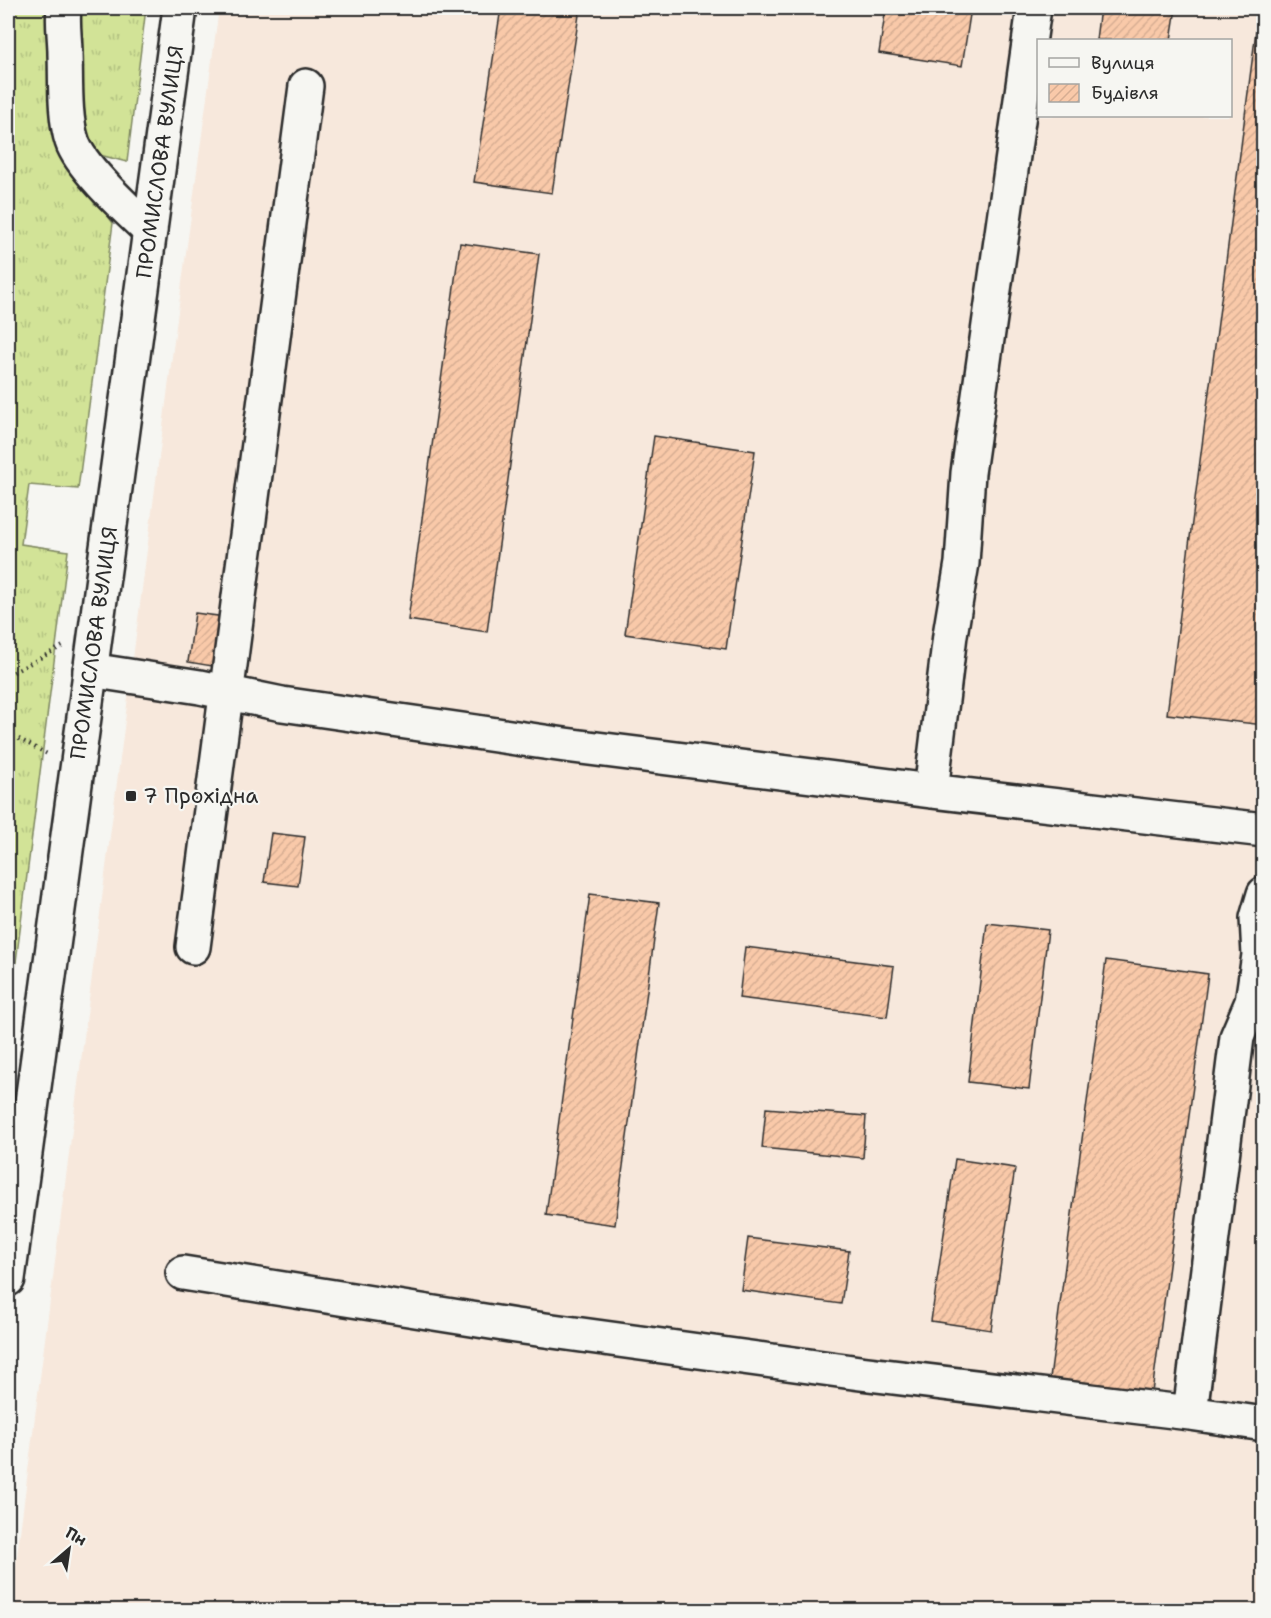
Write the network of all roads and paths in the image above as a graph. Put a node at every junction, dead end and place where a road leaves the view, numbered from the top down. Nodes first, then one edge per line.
1 (64, 8) edge
2 (180, 8) edge
3 (1034, 8) edge
4 (306, 86) dead end
5 (150, 231) junction
6 (96, 629) junction
7 (90, 670) junction
8 (8, 675) edge
9 (226, 692) junction
10 (8, 733) edge
11 (77, 770) junction
12 (931, 791) junction
13 (1263, 830) edge
14 (1263, 894) edge
15 (193, 947) dead end
16 (183, 1273) dead end
17 (8, 1279) edge
18 (1190, 1413) junction
19 (1263, 1424) edge

1 - 5 main road
2 - 5 main road, ПРОМИСЛОВА ВУЛИЦЯ
3 - 12 main road
4 - 9 main road
5 - 6 main road, ПРОМИСЛОВА ВУЛИЦЯ
6 - 7 main road, ПРОМИСЛОВА ВУЛИЦЯ
6 - 8 path
7 - 9 main road
7 - 11 main road, ПРОМИСЛОВА ВУЛИЦЯ
9 - 12 main road
9 - 15 main road
10 - 11 path
11 - 17 main road, ПРОМИСЛОВА ВУЛИЦЯ
12 - 13 main road
14 - 18 main road
16 - 18 main road
18 - 19 main road

